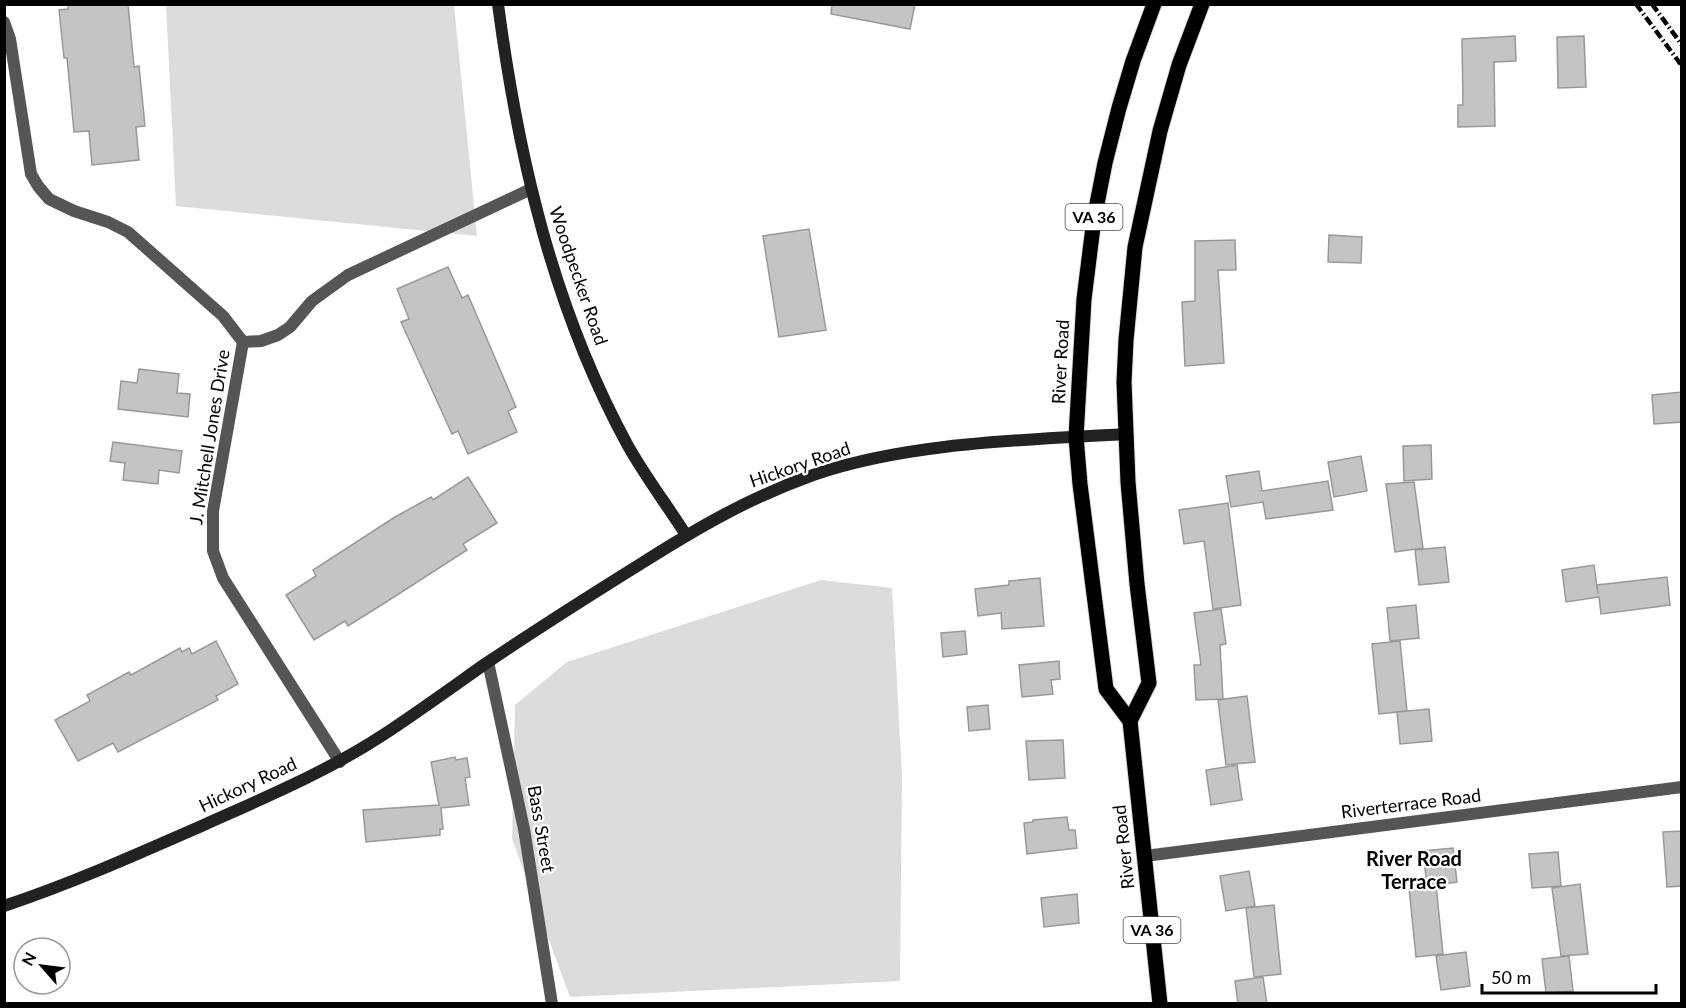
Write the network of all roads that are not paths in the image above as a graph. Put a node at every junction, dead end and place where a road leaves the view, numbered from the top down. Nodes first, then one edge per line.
1 (498, 4) edge
2 (1154, 4) edge
3 (1202, 4) edge
4 (4, 22) edge
5 (531, 189) junction
6 (243, 342) junction
7 (1126, 434) junction
8 (1076, 437) junction
9 (686, 535) junction
10 (488, 662) junction
11 (1130, 721) junction
12 (340, 762) junction
13 (1682, 787) edge
14 (1144, 856) junction
15 (4, 906) edge
16 (552, 1004) edge
17 (1160, 1004) edge

1 - 5 main road, Woodpecker Road
2 - 8 main road, River Road / VA 36
3 - 7 main road, VA 36
4 - 6 street
5 - 6 street, J. Mitchell Jones Drive
5 - 9 main road, Woodpecker Road
6 - 12 street, J. Mitchell Jones Drive
7 - 8 main road, Hickory Road
7 - 11 main road, VA 36
8 - 9 main road, Hickory Road
8 - 11 main road, River Road / VA 36
9 - 10 main road, Hickory Road
10 - 12 main road, Hickory Road
10 - 16 street, Bass Street
11 - 14 main road, River Road / VA 36
12 - 15 main road, Hickory Road
13 - 14 street, Riverterrace Road
14 - 17 main road, River Road / VA 36

